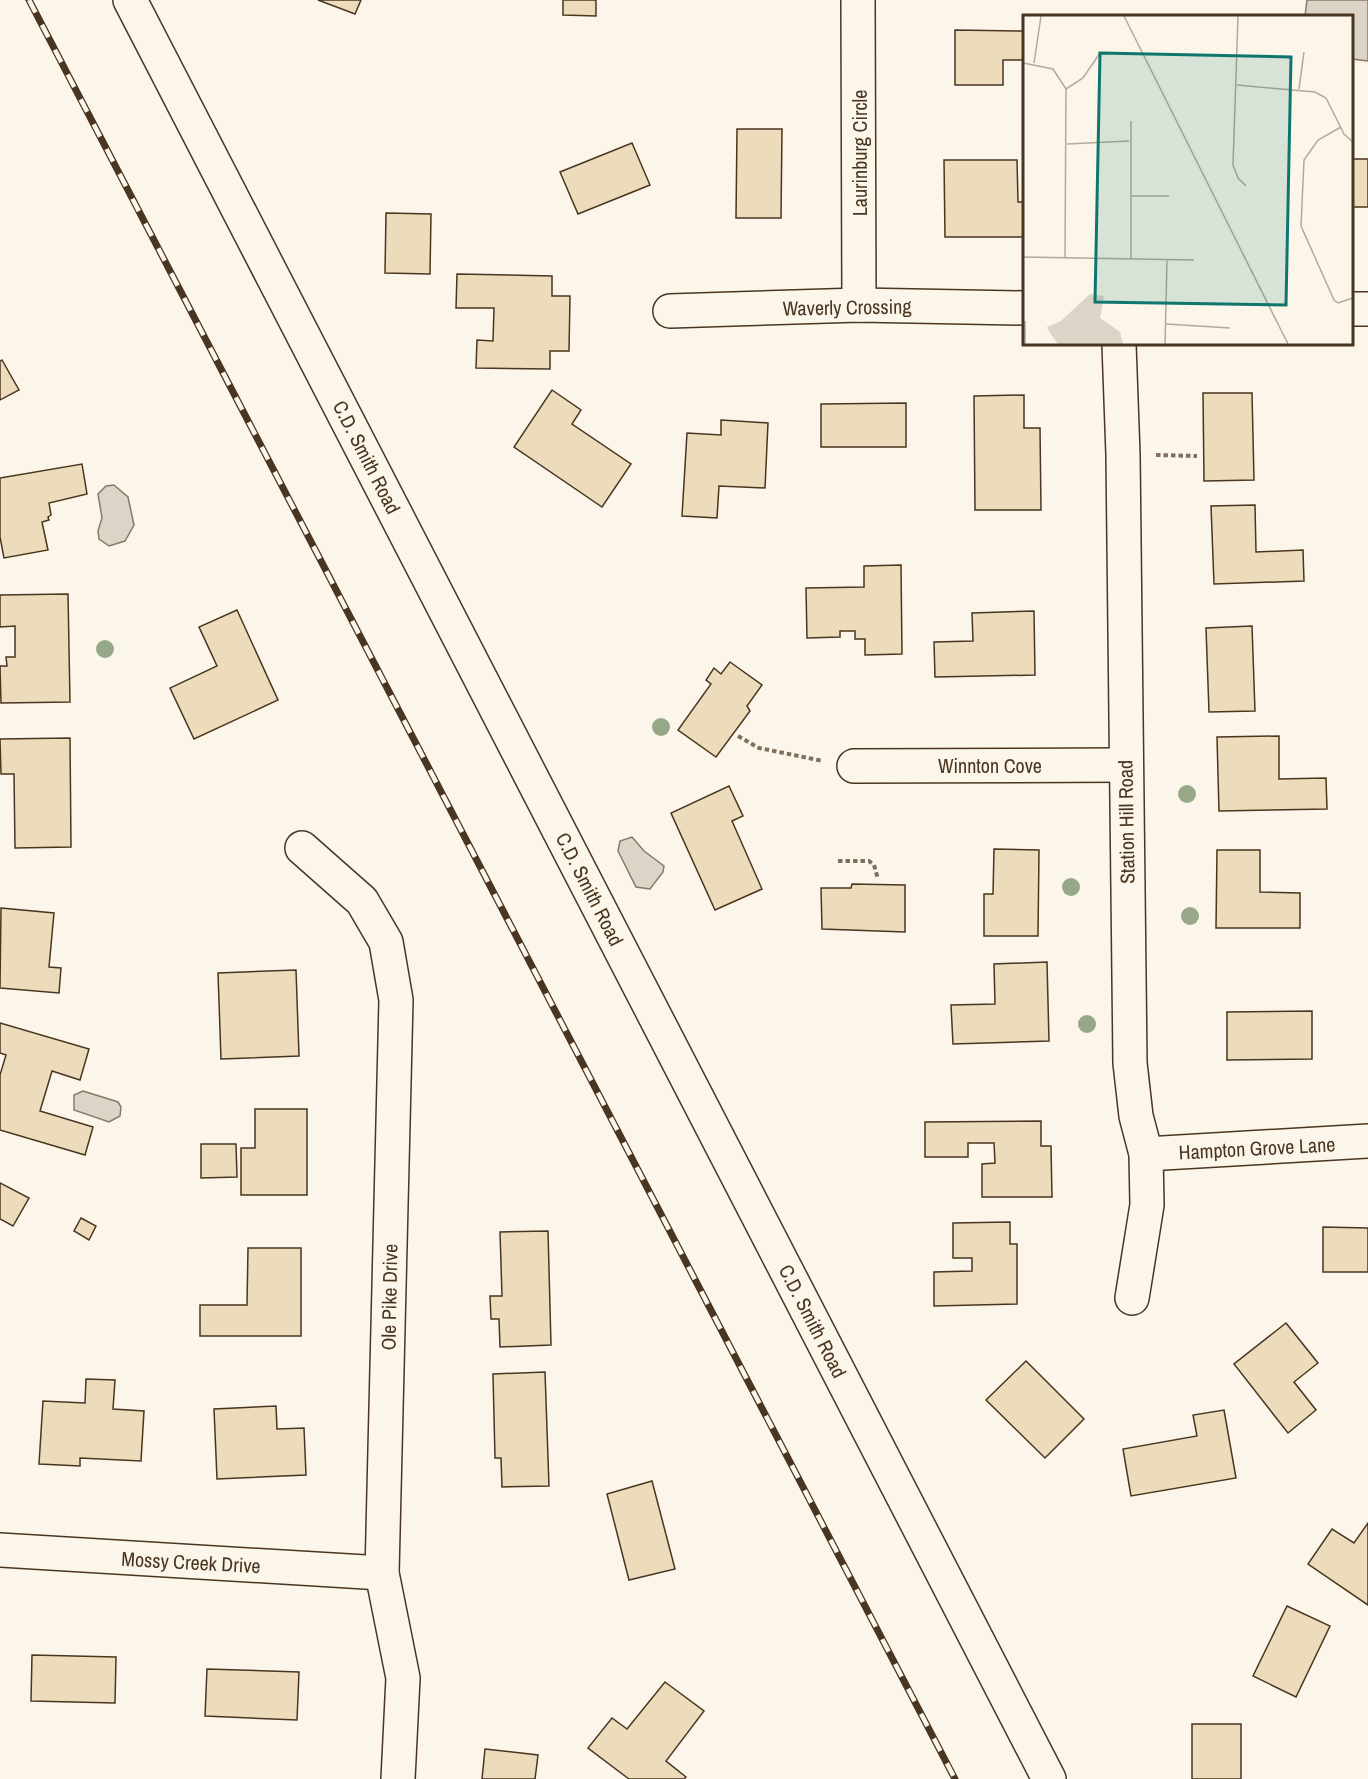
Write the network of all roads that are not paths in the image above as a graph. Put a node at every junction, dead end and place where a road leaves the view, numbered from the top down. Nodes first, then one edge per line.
1 (130, 0) edge
2 (858, 0) edge
3 (860, 305) junction
4 (1023, 308) edge
5 (670, 311) dead end
6 (1119, 345) edge
7 (1125, 765) junction
8 (854, 766) road end
9 (302, 848) dead end
10 (1368, 1141) edge
11 (1146, 1154) junction
12 (1132, 1298) dead end
13 (0, 1550) edge
14 (382, 1573) junction
15 (398, 1779) edge
16 (1049, 1779) edge

1 - 16 street, C.D. Smith Road
2 - 3 street, Laurinburg Circle
3 - 4 street, Waverly Crossing
3 - 5 street, Waverly Crossing
6 - 7 street, Station Hill Road
7 - 8 street, Winnton Cove
7 - 11 street, Station Hill Road
9 - 14 street, Ole Pike Drive
10 - 11 street, Hampton Grove Lane
11 - 12 street, Station Hill Road
13 - 14 street, Mossy Creek Drive
14 - 15 street, Ole Pike Drive

